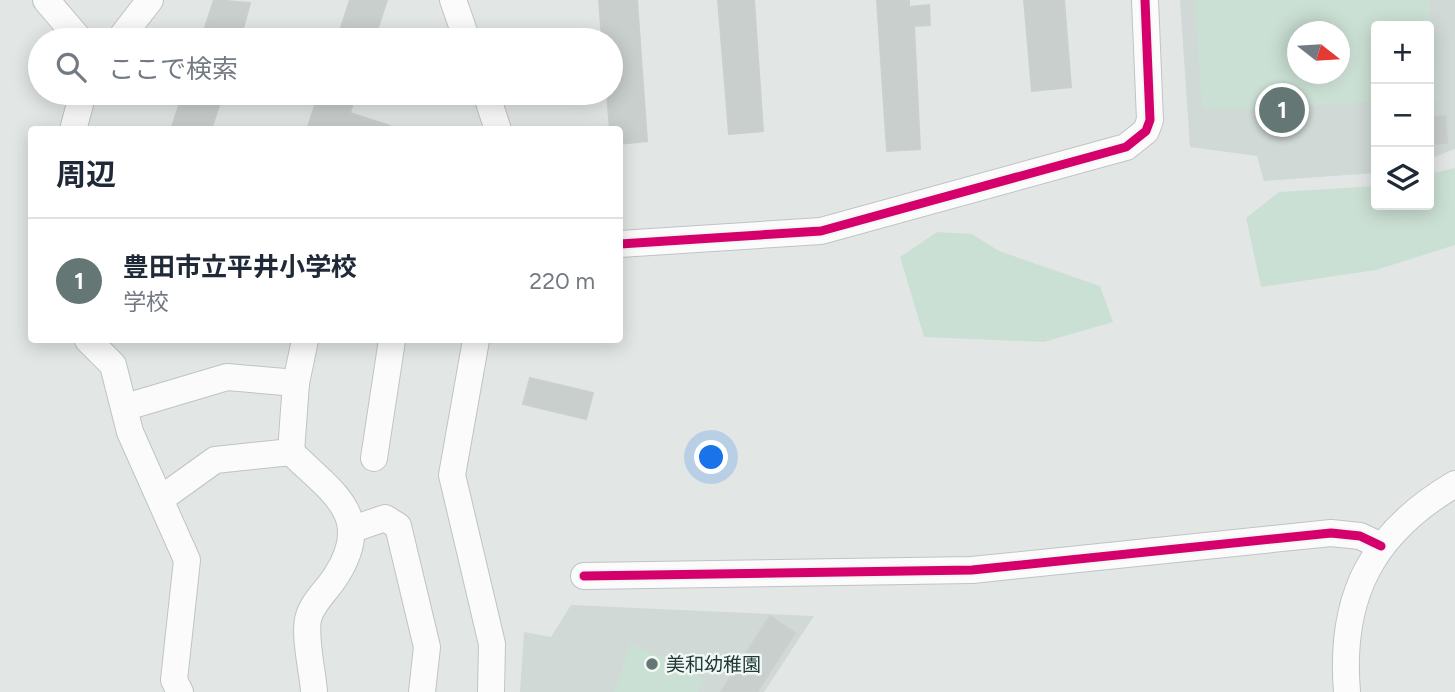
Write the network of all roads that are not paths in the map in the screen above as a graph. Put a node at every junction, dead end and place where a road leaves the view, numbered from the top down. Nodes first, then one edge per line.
1 (46, 0) edge
2 (150, 0) edge
3 (453, 0) edge
4 (1144, 0) edge
5 (70, 28) edge
6 (128, 28) edge
7 (463, 28) edge
8 (80, 105) edge
9 (490, 105) edge
10 (74, 126) edge
11 (497, 126) edge
12 (623, 244) edge
13 (91, 343) edge
14 (304, 343) edge
15 (393, 343) edge
16 (475, 343) edge
17 (296, 383) junction
18 (126, 407) junction
19 (291, 452) junction
20 (374, 458) dead end
21 (1455, 484) edge
22 (162, 498) junction
23 (353, 530) junction
24 (1381, 547) junction
25 (584, 576) dead end
26 (180, 692) edge
27 (314, 692) edge
28 (422, 692) edge
29 (491, 692) edge
30 (1348, 692) edge

1 - 5 street
2 - 6 street
3 - 7 street
4 - 12 street
8 - 10 street
9 - 11 street
13 - 18 street
14 - 17 street
15 - 20 street
16 - 29 street
17 - 18 street
17 - 19 street
18 - 22 street
19 - 22 street
19 - 23 street
21 - 24 street
22 - 26 street
23 - 27 street
23 - 28 street
24 - 25 street
24 - 30 street

